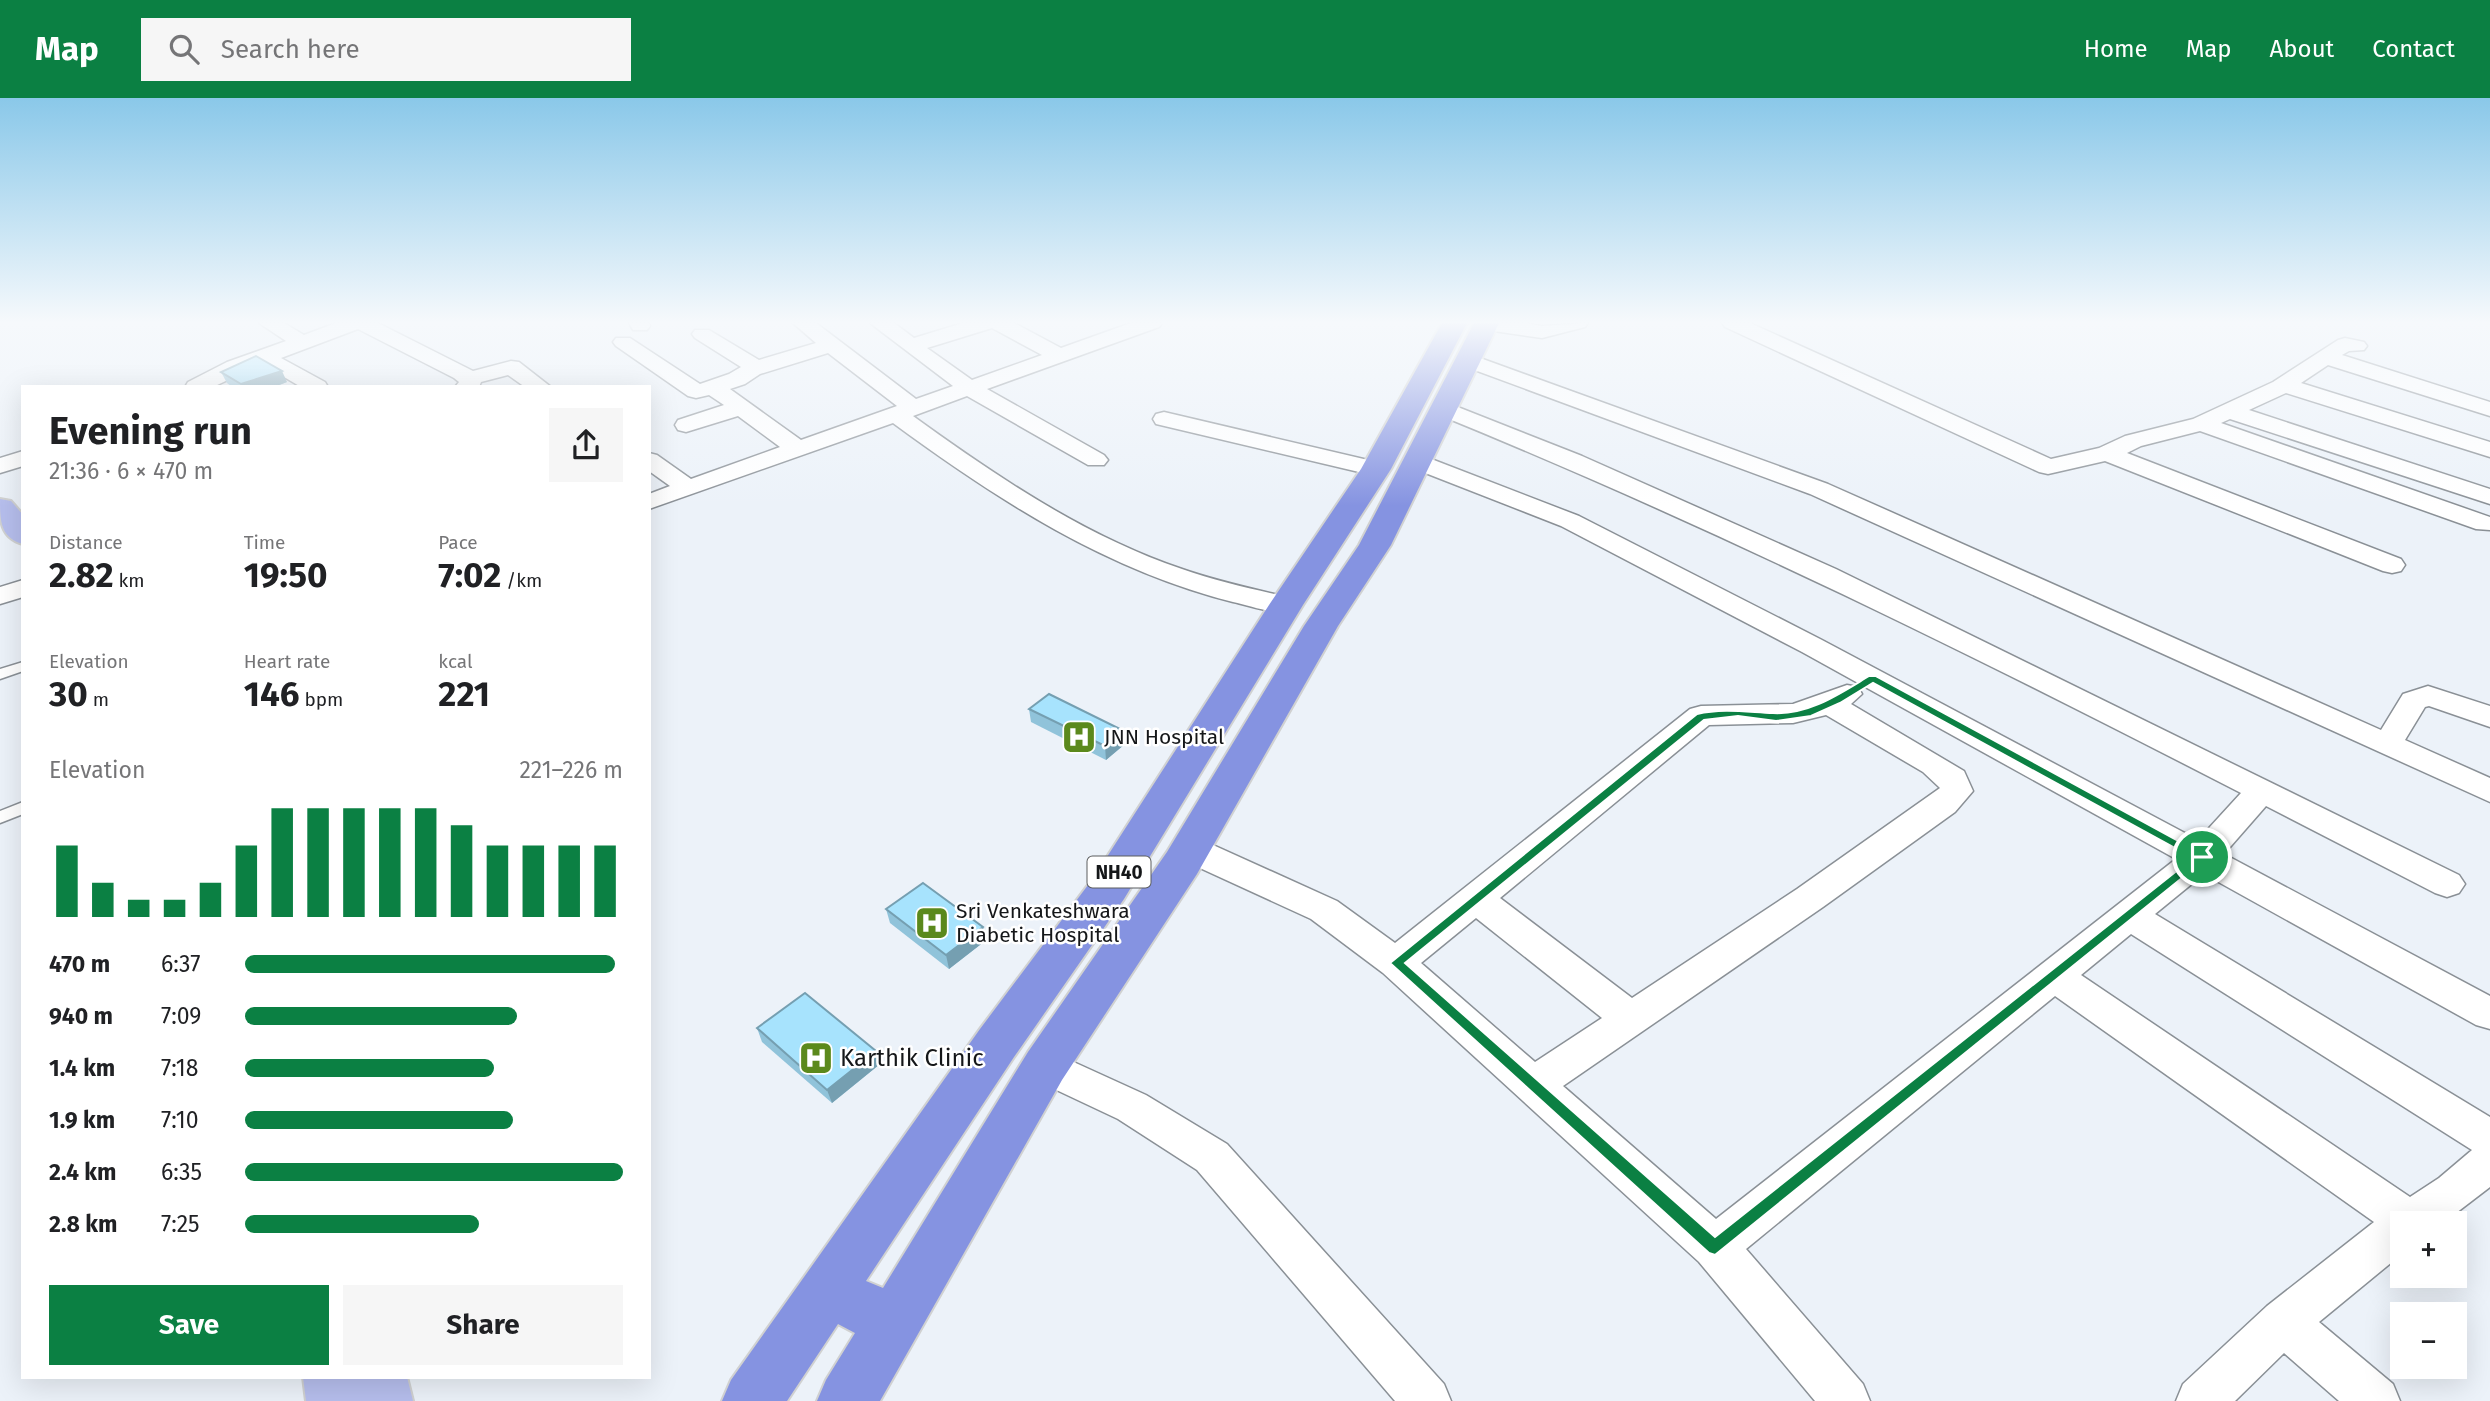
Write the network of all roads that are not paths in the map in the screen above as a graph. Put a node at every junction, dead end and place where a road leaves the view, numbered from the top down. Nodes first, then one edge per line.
1 (685, 384) edge
2 (723, 384) edge
3 (875, 384) edge
4 (963, 384) edge
5 (981, 384) edge
6 (1438, 384) edge
7 (1454, 384) edge
8 (1587, 384) edge
9 (1865, 384) edge
10 (2410, 384) edge
11 (2284, 385) joint
12 (713, 387) junction
13 (969, 388) junction
14 (741, 407) junction
15 (1444, 409) junction
16 (2490, 409) edge
17 (905, 411) junction
18 (2229, 411) junction
19 (1164, 419) dead end
20 (2201, 424) junction
21 (686, 425) dead end
22 (798, 449) junction
23 (2490, 450) edge
24 (2107, 453) junction
25 (21, 459) edge
26 (1096, 460) dead end
27 (651, 461) edge
28 (1418, 462) junction
29 (0, 466) edge
30 (1376, 469) junction
31 (0, 487) edge
32 (688, 488) junction
33 (2490, 497) edge
34 (21, 500) edge
35 (651, 501) edge
36 (0, 508) edge
37 (2485, 524) dead end
38 (21, 533) edge
39 (2392, 565) dead end
40 (21, 589) edge
41 (0, 596) edge
42 (1283, 611) junction
43 (1321, 626) junction
44 (21, 667) edge
45 (0, 674) edge
46 (1872, 679) junction
47 (1829, 704) junction
48 (2490, 717) edge
49 (2387, 745) junction
50 (2261, 791) junction
51 (2490, 791) edge
52 (21, 809) edge
53 (0, 817) edge
54 (1136, 846) junction
55 (1186, 856) junction
56 (2202, 857) junction
57 (2447, 884) dead end
58 (1477, 900) junction
59 (2129, 915) junction
60 (1396, 963) junction
61 (2054, 976) junction
62 (2490, 1014) edge
63 (1630, 1018) junction
64 (1045, 1066) junction
65 (1533, 1085) junction
66 (2490, 1139) edge
67 (2490, 1161) edge
68 (2425, 1211) edge
69 (2390, 1212) edge
70 (2390, 1236) edge
71 (1715, 1247) junction
72 (828, 1291) junction
73 (894, 1322) junction
74 (2283, 1322) junction
75 (332, 1379) edge
76 (378, 1379) edge
77 (336, 1401) edge
78 (383, 1401) edge
79 (752, 1401) edge
80 (847, 1401) edge
81 (1427, 1401) edge
82 (1846, 1401) edge
83 (2200, 1401) edge
84 (2376, 1401) edge

1 - 12 street
2 - 12 street
3 - 17 street
4 - 13 street
5 - 13 street
6 - 30 highway, NH40
7 - 15 highway, NH40
8 - 49 street
9 - 24 street
10 - 16 street
11 - 18 street
11 - 23 street
12 - 14 street
13 - 17 street
13 - 26 street
14 - 21 street
14 - 22 street
15 - 28 highway, NH40
15 - 50 street
17 - 22 street
17 - 42 street
18 - 20 street
18 - 33 street
19 - 30 street
20 - 24 street
20 - 37 street
22 - 32 street
24 - 39 street
25 - 29 street
27 - 32 street
28 - 43 highway, NH40
28 - 46 street
30 - 42 highway, NH40
31 - 34 main road
32 - 35 street
36 - 38 main road
40 - 41 street
42 - 43 highway
42 - 54 highway, NH40
43 - 55 highway, NH40
44 - 45 lane
46 - 47 street
46 - 56 street
47 - 58 street
47 - 63 street
48 - 49 street
49 - 51 street
50 - 56 street
50 - 57 street
52 - 53 lane
54 - 55 highway
54 - 72 highway, NH40
55 - 60 street
55 - 64 highway, NH40
56 - 59 street
56 - 62 street
58 - 60 street
58 - 63 street
59 - 61 street
59 - 66 street
60 - 65 street
61 - 69 street
61 - 71 street
63 - 65 street
64 - 73 highway, NH40
64 - 81 street
65 - 71 street
67 - 68 street
70 - 74 street
71 - 82 street
72 - 73 highway
72 - 79 highway, NH40
73 - 80 highway, NH40
74 - 83 street
74 - 84 street
75 - 77 main road
76 - 78 main road

